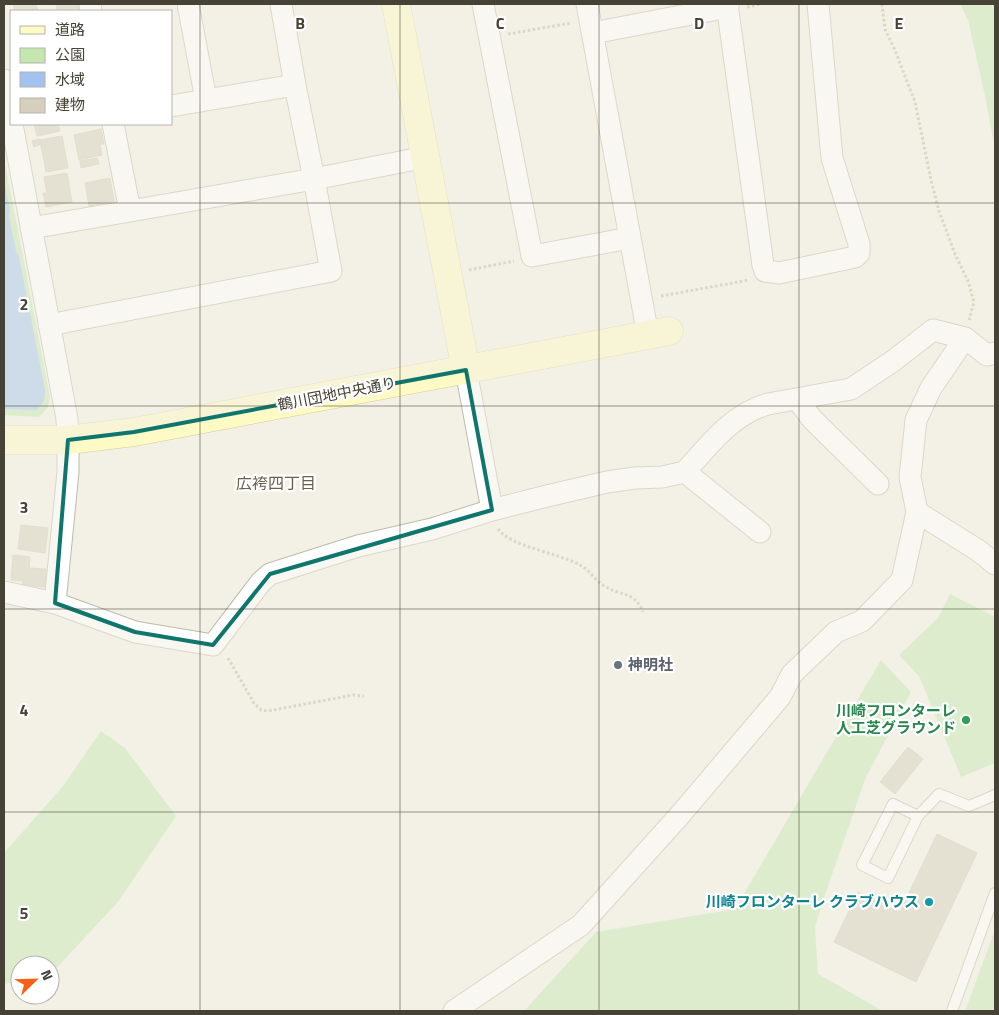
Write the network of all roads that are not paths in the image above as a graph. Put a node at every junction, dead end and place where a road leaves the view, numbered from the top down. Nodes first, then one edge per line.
1 (188, 4) edge
2 (281, 4) edge
3 (396, 4) edge
4 (483, 4) edge
5 (587, 4) edge
6 (818, 4) edge
7 (731, 6) edge
8 (593, 33) junction
9 (4, 80) edge
10 (295, 85) junction
11 (206, 100) junction
12 (172, 106) edge
13 (10, 112) edge
14 (13, 125) edge
15 (113, 125) edge
16 (426, 157) junction
17 (314, 178) junction
18 (130, 210) junction
19 (31, 228) junction
20 (630, 238) junction
21 (49, 324) junction
22 (967, 330) junction
23 (659, 333) joint
24 (995, 353) edge
25 (466, 370) junction
26 (797, 399) junction
27 (4, 440) edge
28 (68, 440) junction
29 (685, 472) junction
30 (878, 484) dead end
31 (492, 510) junction
32 (917, 512) junction
33 (760, 532) dead end
34 (995, 564) edge
35 (4, 592) edge
36 (55, 603) junction
37 (995, 795) edge
38 (918, 816) junction
39 (995, 893) edge
40 (454, 1011) edge
41 (952, 1011) edge

1 - 11 street
2 - 10 street
3 - 16 street
4 - 20 street
5 - 8 street
6 - 7 street
7 - 8 street
8 - 20 street
9 - 13 street
10 - 11 street
10 - 17 street
11 - 12 street
14 - 19 street
15 - 18 street
16 - 17 street
16 - 25 street
17 - 18 street
17 - 21 street
18 - 19 street
19 - 21 street
20 - 23 street
21 - 28 street
22 - 24 street
22 - 26 street
22 - 32 street
23 - 25 street, 鶴川団地中央通り
25 - 28 street, 鶴川団地中央通り
25 - 31 street
26 - 29 street
26 - 30 street
27 - 28 street, 鶴川団地中央通り
28 - 36 street
29 - 31 street
29 - 33 street
31 - 36 street
32 - 34 street
32 - 40 street
35 - 36 street
37 - 38 lane
38 - 38 lane
39 - 41 lane

